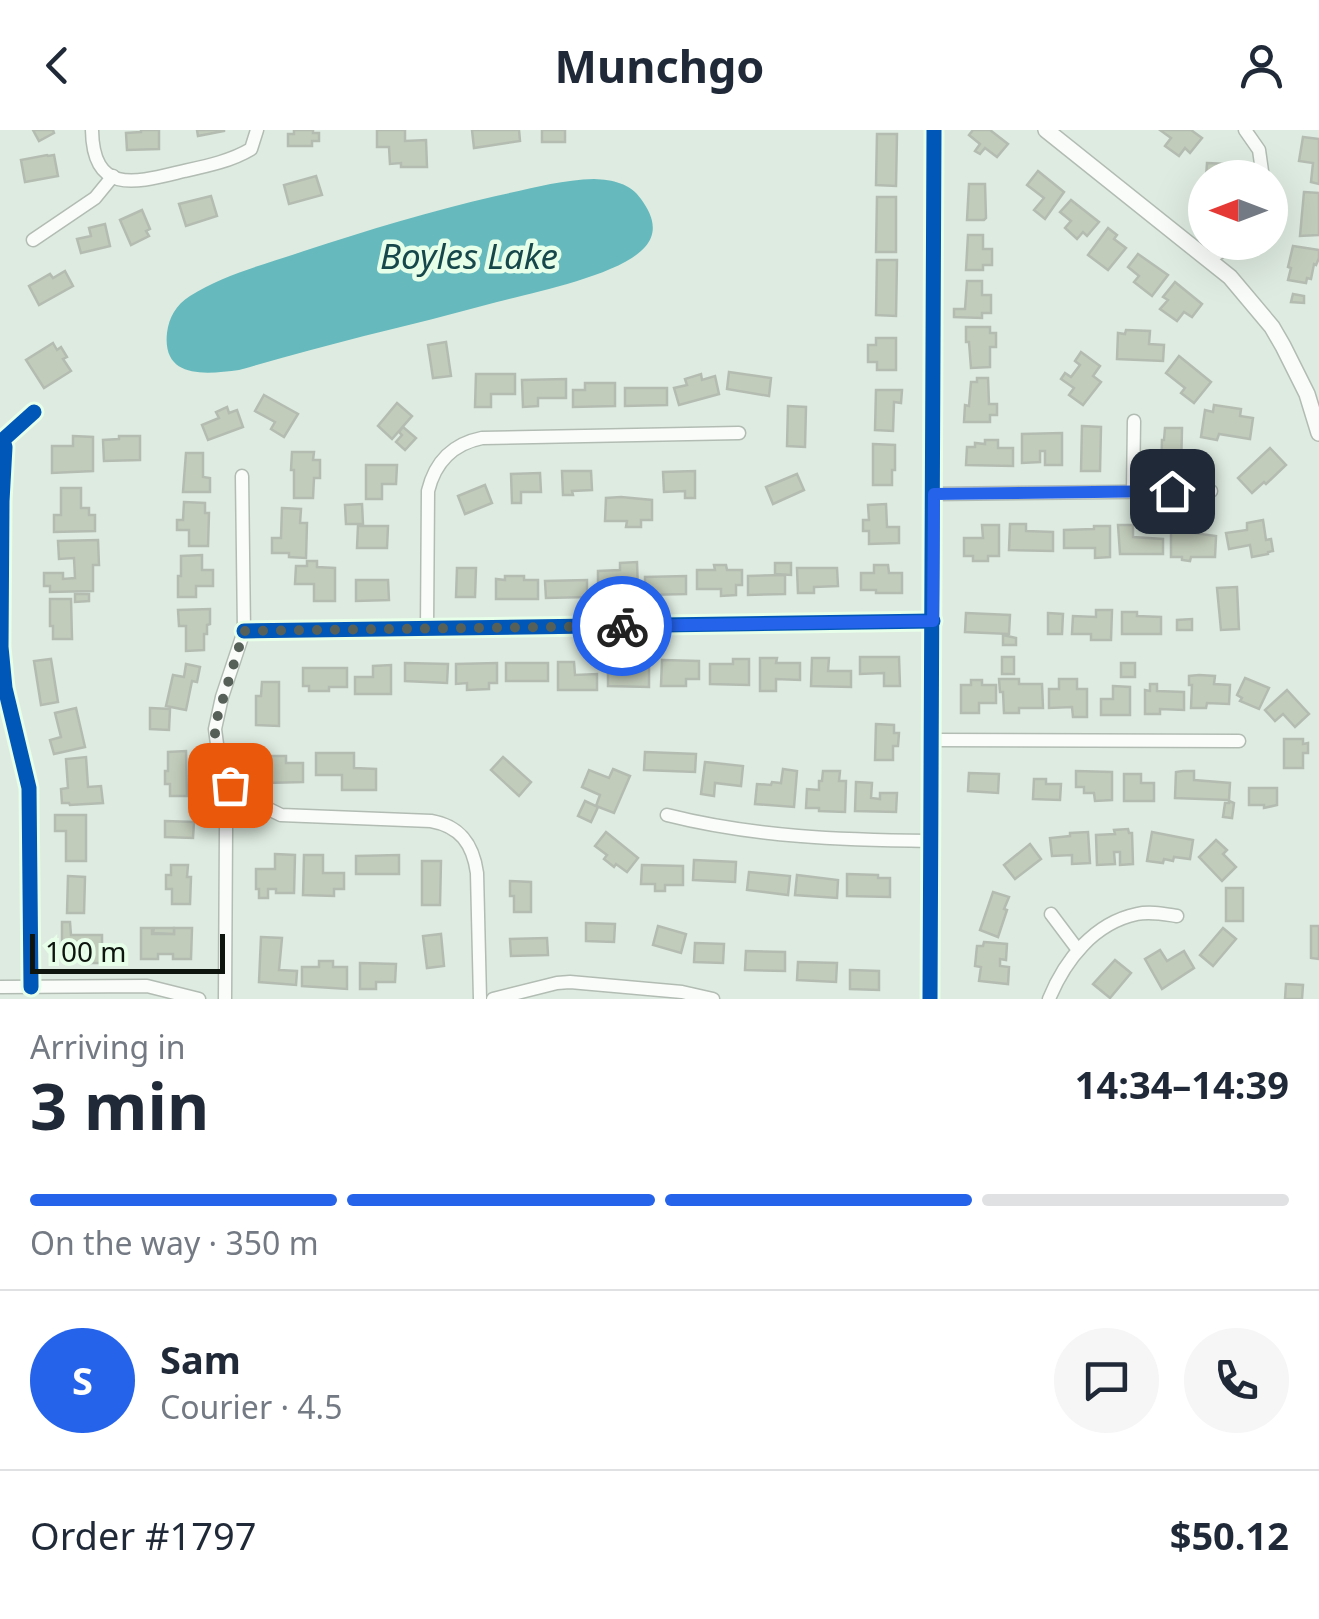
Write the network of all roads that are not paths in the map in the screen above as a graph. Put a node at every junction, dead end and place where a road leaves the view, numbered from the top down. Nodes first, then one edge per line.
1 (92, 130) edge
2 (257, 130) edge
3 (1046, 130) edge
4 (1245, 130) edge
5 (935, 131) edge
6 (1260, 160) edge
7 (114, 176) junction
8 (33, 240) dead end
9 (1188, 243) edge
10 (1209, 260) edge
11 (34, 412) dead end
12 (1134, 420) dead end
13 (738, 433) dead end
14 (1319, 433) edge
15 (2, 439) edge
16 (242, 476) dead end
17 (1133, 491) junction
18 (1211, 492) dead end
19 (934, 494) junction
20 (933, 621) junction
21 (427, 629) junction
22 (244, 631) junction
23 (932, 740) junction
24 (1239, 741) dead end
25 (236, 793) junction
26 (668, 815) dead end
27 (930, 840) junction
28 (1051, 914) dead end
29 (1176, 916) dead end
30 (1078, 950) junction
31 (0, 987) edge
32 (31, 987) junction
33 (199, 999) edge
34 (225, 999) edge
35 (480, 999) edge
36 (493, 999) edge
37 (714, 999) edge
38 (930, 999) edge
39 (1049, 999) edge

1 - 7 street
2 - 7 street
3 - 9 street
4 - 6 street
5 - 19 street
7 - 8 street
10 - 14 street
11 - 15 street
12 - 17 street
13 - 21 street
15 - 32 street
16 - 22 street
17 - 18 street
17 - 19 street
19 - 20 street
20 - 21 street
20 - 23 street
21 - 22 street
22 - 25 street
23 - 24 street
23 - 27 street
25 - 34 street
25 - 35 street
26 - 27 street
27 - 38 street
28 - 30 street
29 - 30 street
30 - 39 street
31 - 32 street
32 - 33 street
36 - 37 street

